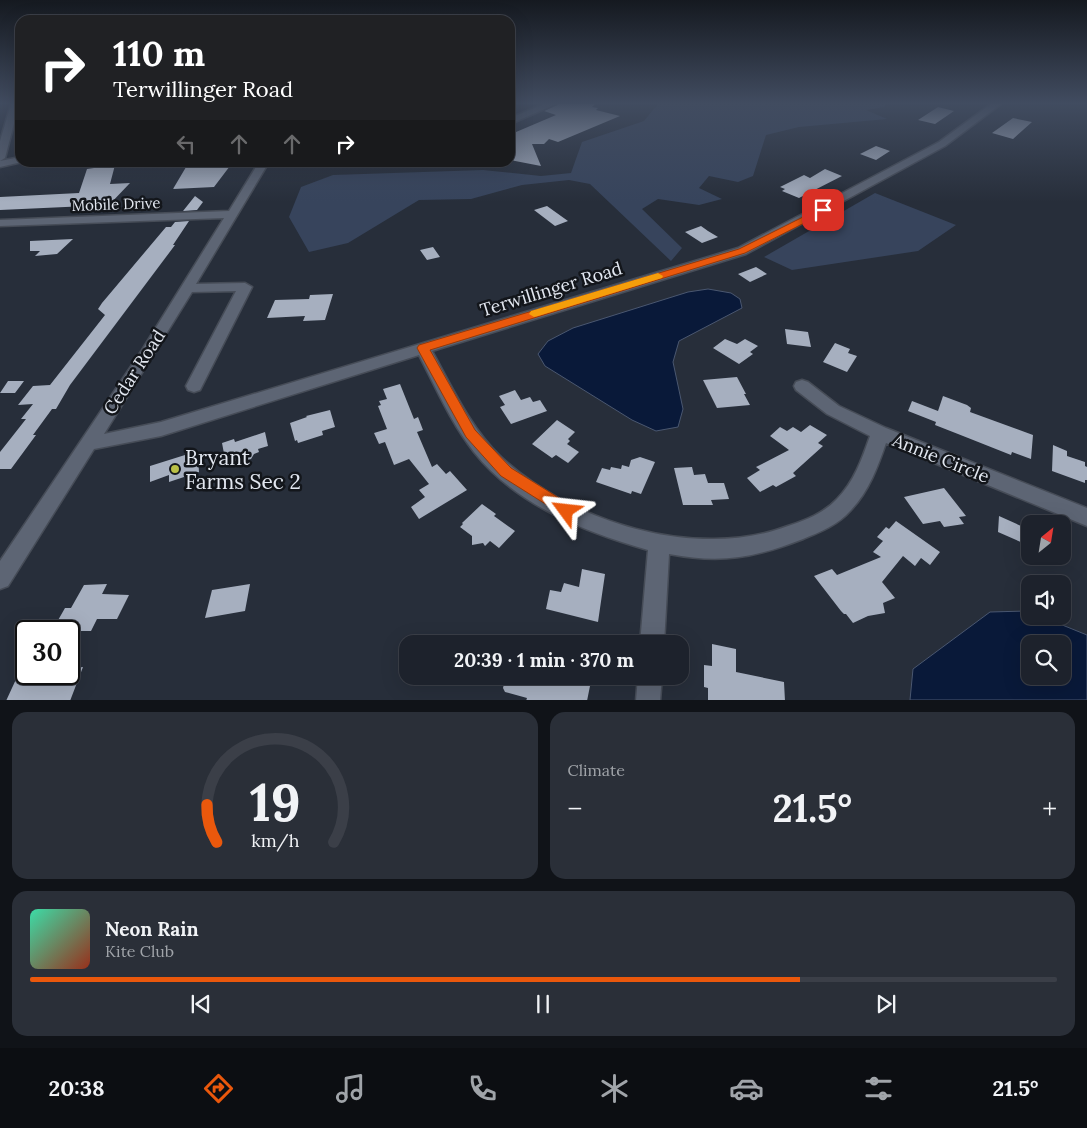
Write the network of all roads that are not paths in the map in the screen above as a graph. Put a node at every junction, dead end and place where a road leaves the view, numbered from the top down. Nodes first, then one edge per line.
1 (6, 137) edge
2 (952, 137) edge
3 (0, 158) edge
4 (15, 161) edge
5 (0, 164) edge
6 (261, 167) edge
7 (234, 214) junction
8 (0, 223) edge
9 (188, 288) junction
10 (423, 348) junction
11 (194, 386) dead end
12 (802, 386) dead end
13 (880, 433) junction
14 (87, 444) junction
15 (1087, 517) edge
16 (659, 543) junction
17 (0, 579) edge
18 (653, 635) edge
19 (649, 685) edge
20 (648, 700) edge

1 - 3 street
2 - 10 street, Terwillinger Road
4 - 5 street
6 - 7 street, Cedar Road
7 - 8 street, Mobile Drive
7 - 9 street, Cedar Road
9 - 11 street
9 - 14 street, Cedar Road
10 - 14 street, Terwillinger Road
10 - 16 street
12 - 13 street, Annie Circle
13 - 15 street, Annie Circle
13 - 16 street
14 - 17 street, Cedar Road
16 - 18 street
19 - 20 street

